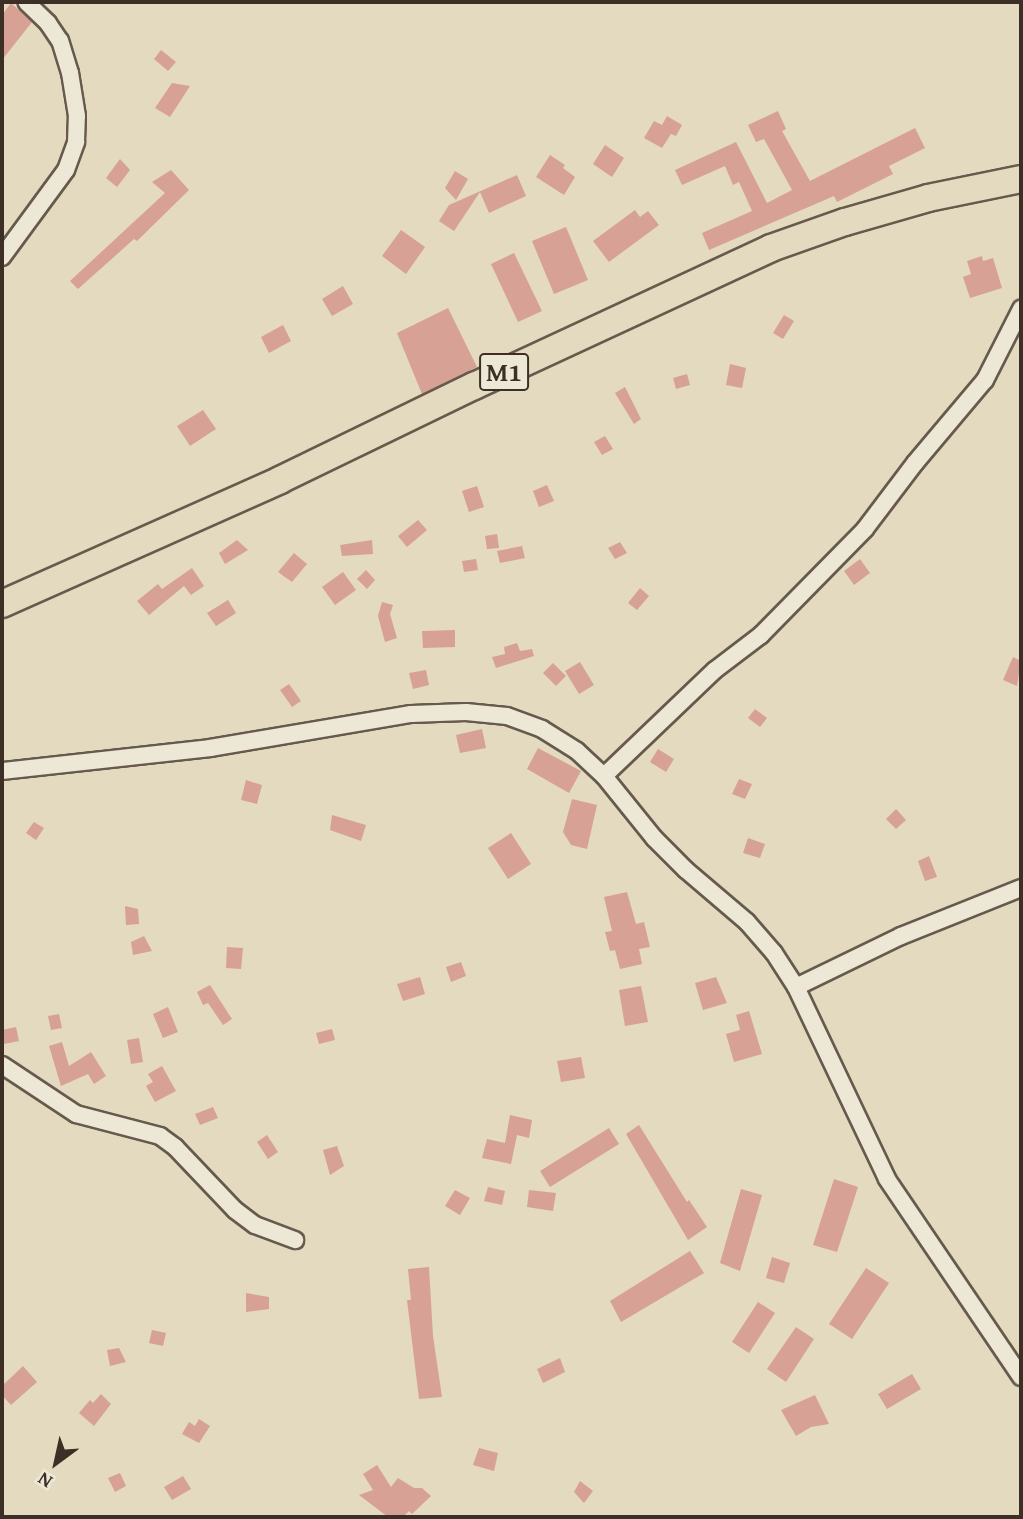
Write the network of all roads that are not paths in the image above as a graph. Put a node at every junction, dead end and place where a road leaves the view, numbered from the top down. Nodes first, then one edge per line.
1 (26, 2) edge
2 (1021, 178) edge
3 (2, 257) edge
4 (1021, 309) edge
5 (2, 604) edge
6 (2, 771) edge
7 (604, 776) junction
8 (1021, 888) edge
9 (796, 987) junction
10 (2, 1065) edge
11 (295, 1240) dead end
12 (1021, 1377) edge

1 - 3 street
2 - 5 highway, M1
4 - 7 street
6 - 7 street
7 - 9 street
8 - 9 street
9 - 12 street
10 - 11 street

